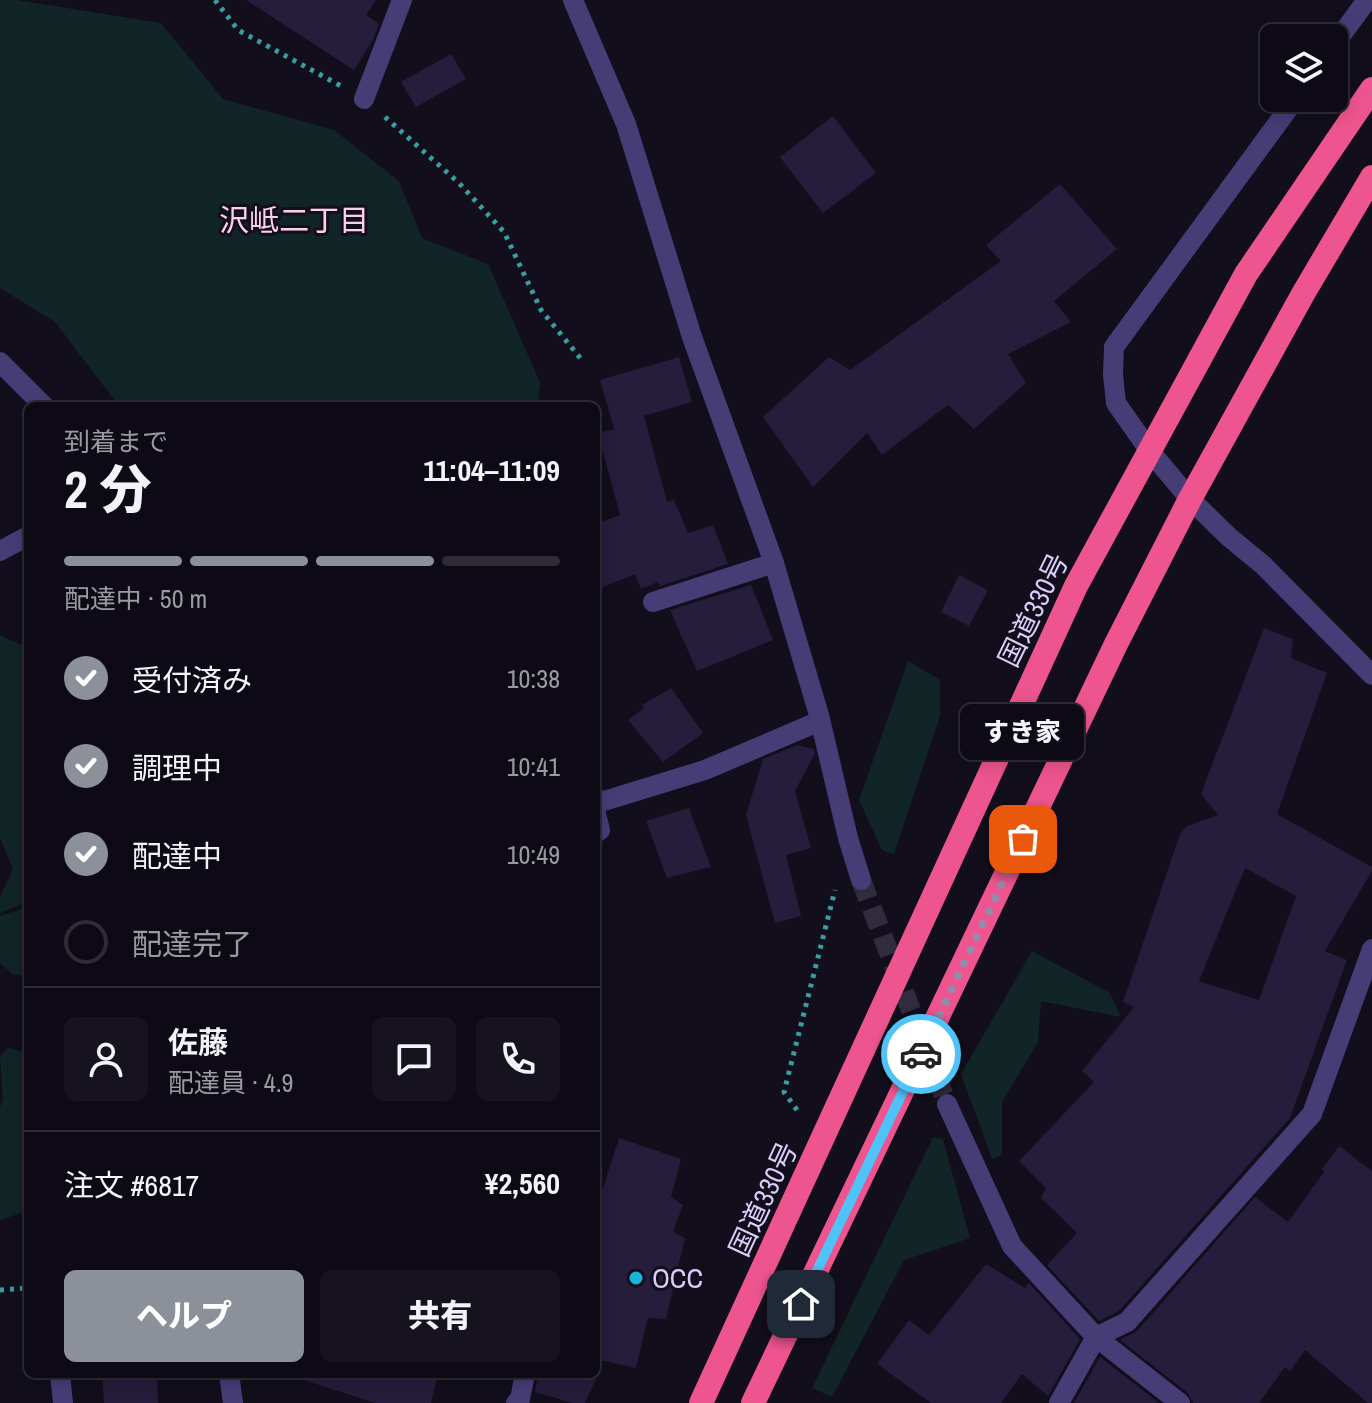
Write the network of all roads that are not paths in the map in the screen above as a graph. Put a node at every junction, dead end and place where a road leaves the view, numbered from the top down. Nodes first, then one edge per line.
1 (402, 0) edge
2 (573, 0) edge
3 (1367, 0) edge
4 (1348, 26) edge
5 (1372, 89) edge
6 (364, 99) road end
7 (1286, 112) edge
8 (1372, 177) edge
9 (0, 362) edge
10 (40, 402) edge
11 (1149, 450) junction
12 (1190, 499) junction
13 (774, 563) junction
14 (653, 602) dead end
15 (1372, 675) edge
16 (820, 721) junction
17 (600, 800) edge
18 (861, 880) tunnel mouth
19 (1372, 949) edge
20 (1365, 993) edge
21 (947, 1104) tunnel mouth
22 (1096, 1337) junction
23 (60, 1378) edge
24 (230, 1378) edge
25 (524, 1378) edge
26 (63, 1403) edge
27 (233, 1403) edge
28 (516, 1403) edge
29 (701, 1403) edge
30 (753, 1403) edge
31 (1059, 1403) edge
32 (1180, 1403) edge

1 - 6 street
2 - 13 street
3 - 4 street
5 - 11 highway, 国道330号
7 - 11 street
8 - 12 highway
9 - 10 street
11 - 12 street
11 - 29 highway, 国道330号
12 - 15 street
12 - 30 highway
13 - 14 street
13 - 16 street
16 - 17 street
16 - 18 street
19 - 20 street
20 - 22 street
21 - 22 street
22 - 31 street
22 - 32 street
23 - 26 street
24 - 27 street
25 - 28 street

